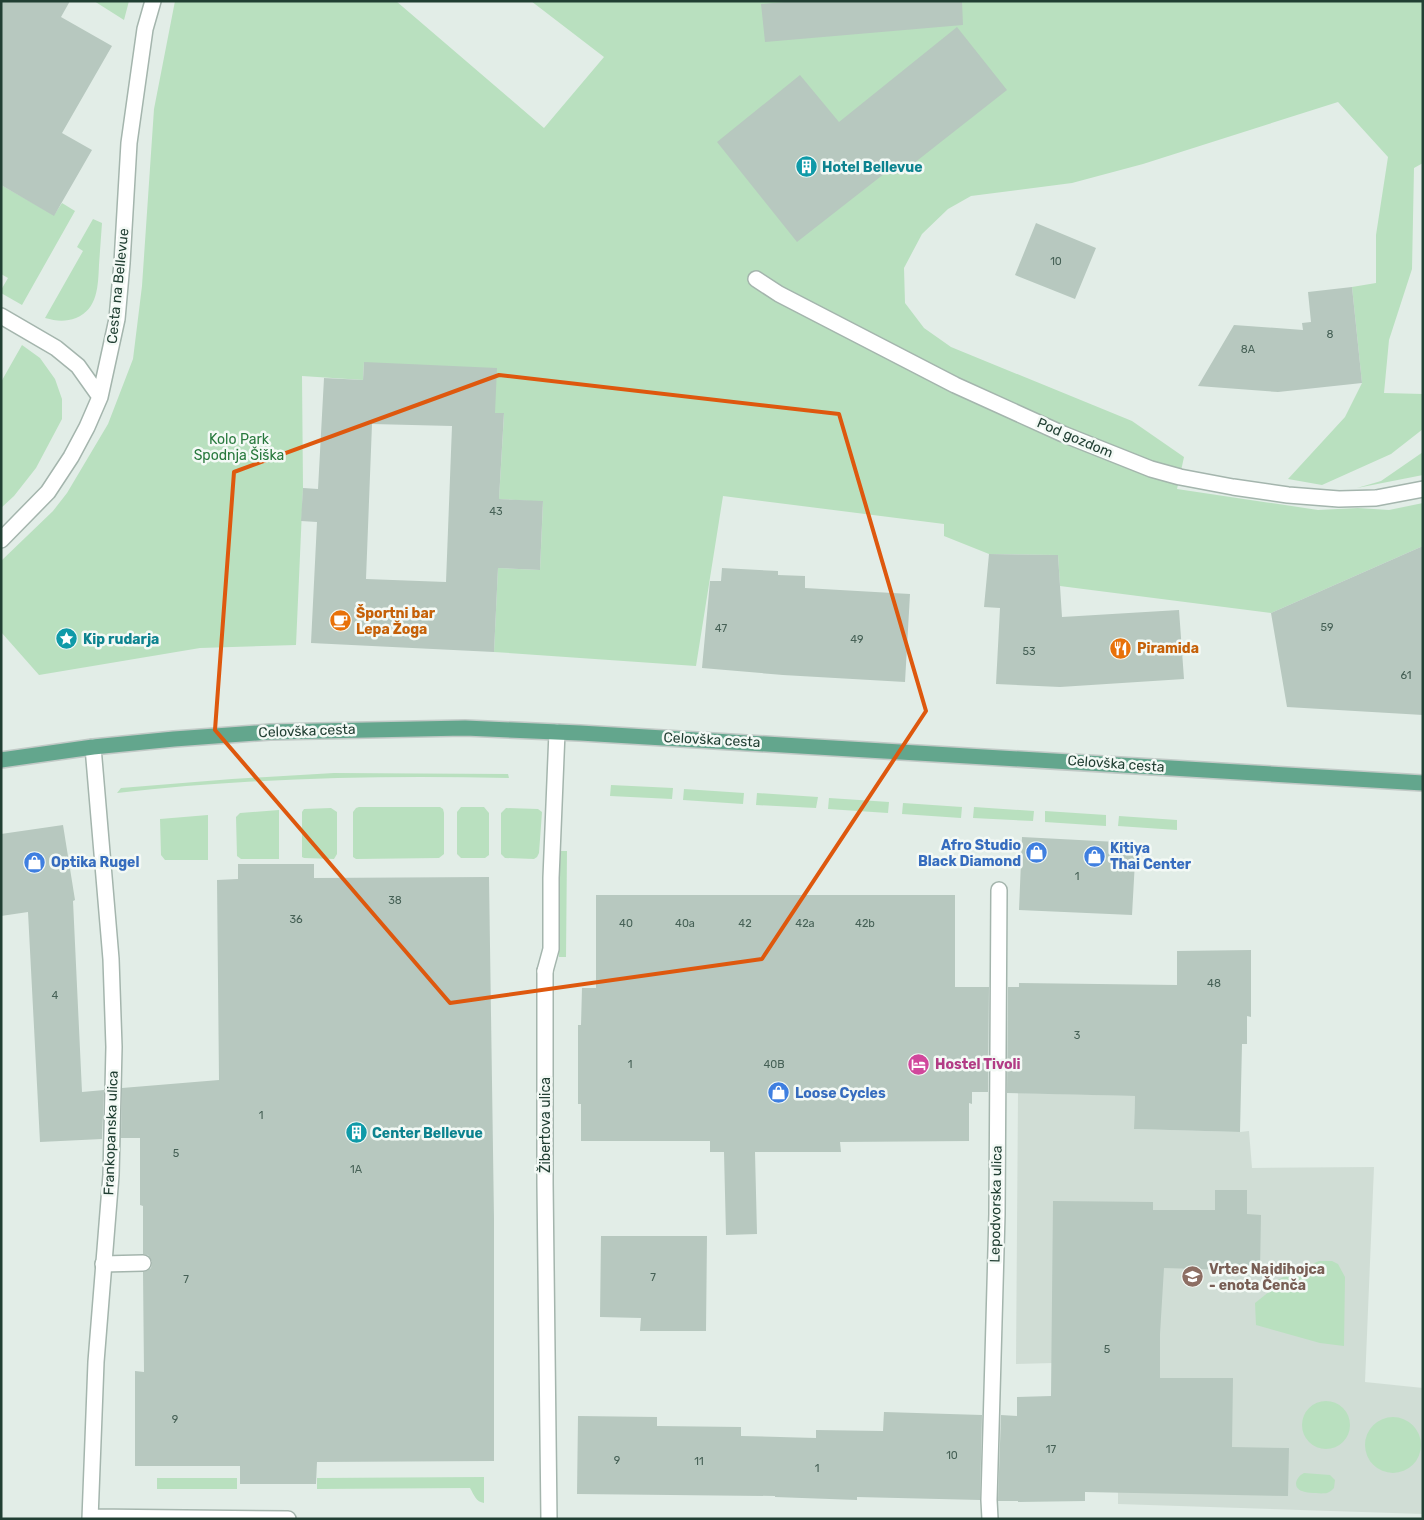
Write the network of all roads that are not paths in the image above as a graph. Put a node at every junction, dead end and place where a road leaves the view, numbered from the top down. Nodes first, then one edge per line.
1 (153, 1) edge
2 (756, 279) dead end
3 (1, 316) edge
4 (100, 397) junction
5 (1423, 489) edge
6 (1, 540) edge
7 (557, 732) junction
8 (93, 747) junction
9 (1, 760) edge
10 (1423, 783) edge
11 (999, 890) dead end
12 (143, 1263) dead end
13 (103, 1264) junction
14 (90, 1518) edge
15 (288, 1519) edge
16 (549, 1519) edge
17 (990, 1519) edge

1 - 4 street, Cesta na Bellevue
2 - 5 street, Pod gozdom
3 - 4 street
4 - 6 street, Cesta na Bellevue
7 - 8 main road, Celovška cesta
7 - 10 main road, Celovška cesta
7 - 16 street, Žibertova ulica
8 - 9 main road, Celovška cesta
8 - 13 street, Frankopanska ulica
11 - 17 street, Lepodvorska ulica
12 - 13 street
13 - 14 street, Frankopanska ulica
14 - 15 street

